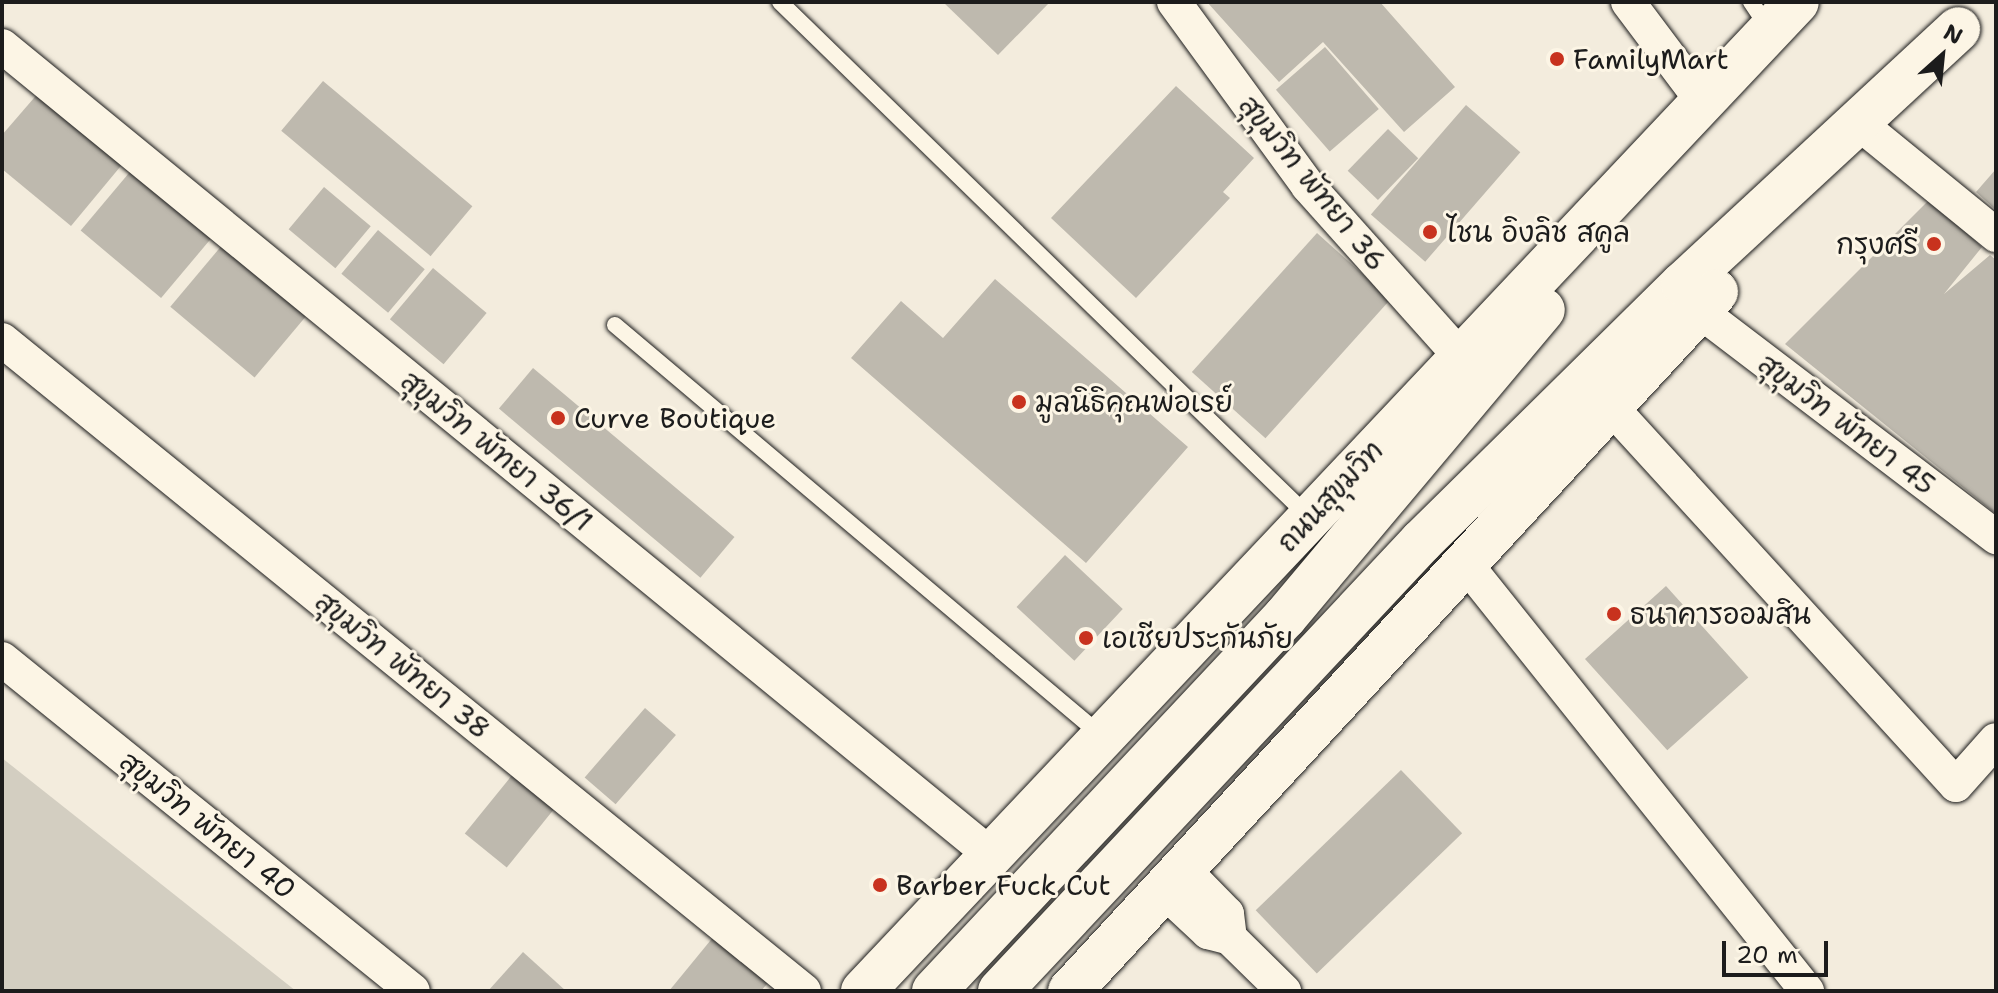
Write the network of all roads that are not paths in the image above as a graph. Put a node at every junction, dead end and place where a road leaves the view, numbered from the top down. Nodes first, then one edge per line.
1 (780, 2) edge
2 (1174, 2) edge
3 (1628, 2) edge
4 (1803, 2) edge
5 (1773, 11) edge
6 (1971, 16) edge
7 (2, 46) edge
8 (1703, 102) junction
9 (1866, 129) junction
10 (1996, 235) edge
11 (1698, 310) junction
12 (615, 325) dead end
13 (2, 340) edge
14 (1461, 357) junction
15 (1610, 406) junction
16 (1310, 518) junction
17 (1996, 537) edge
18 (1465, 563) junction
19 (2, 659) edge
20 (1103, 737) junction
21 (1996, 740) edge
22 (991, 855) junction
23 (1173, 879) junction
24 (413, 991) edge
25 (804, 991) edge
26 (863, 991) edge
27 (934, 991) edge
28 (1000, 991) edge
29 (1070, 991) edge
30 (1284, 991) edge
31 (1807, 991) edge

1 - 16 lane
2 - 14 street, สุขุมวิท พัทยา 36
3 - 8 street
4 - 27 highway, ถนนสุขุมวิท
5 - 8 highway, ถนนสุขุมวิท
6 - 9 highway
6 - 28 highway
7 - 22 street, สุขุมวิท พัทยา 36/1
8 - 14 highway, ถนนสุขุมวิท
9 - 10 street
9 - 11 highway
11 - 15 highway
11 - 17 street, สุขุมวิท พัทยา 45
12 - 20 lane
13 - 25 street, สุขุมวิท พัทยา 38
14 - 16 highway, ถนนสุขุมวิท
15 - 18 highway
15 - 21 street
16 - 20 highway, ถนนสุขุมวิท
18 - 23 highway
18 - 31 street
19 - 24 street, สุขุมวิท พัทยา 40
20 - 22 highway, ถนนสุขุมวิท
22 - 26 highway, ถนนสุขุมวิท
23 - 29 highway
23 - 30 street

